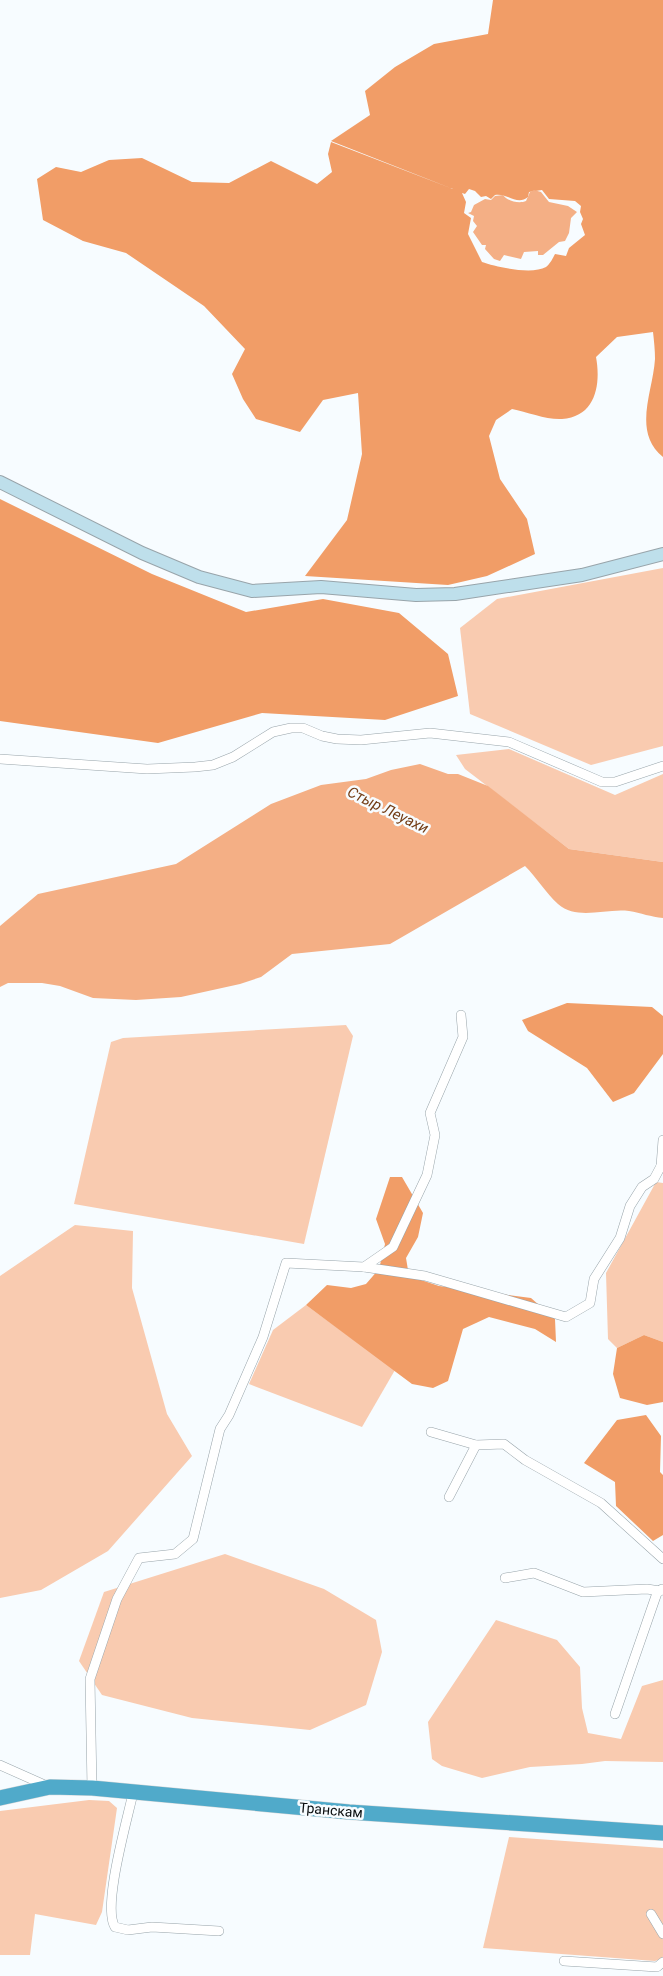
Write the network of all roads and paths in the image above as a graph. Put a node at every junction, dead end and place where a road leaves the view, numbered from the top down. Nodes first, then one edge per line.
1 (0, 482) edge
2 (663, 554) edge
3 (0, 759) edge
4 (663, 766) edge
5 (461, 1016) dead end
6 (663, 1140) edge
7 (662, 1166) edge
8 (364, 1267) junction
9 (431, 1432) dead end
10 (476, 1445) junction
11 (449, 1497) dead end
12 (663, 1559) edge
13 (505, 1578) dead end
14 (661, 1589) edge
15 (615, 1714) dead end
16 (0, 1765) edge
17 (50, 1787) junction
18 (92, 1788) junction
19 (132, 1793) junction
20 (0, 1798) edge
21 (663, 1833) edge
22 (651, 1914) dead end
23 (219, 1931) dead end
24 (663, 1934) edge
25 (564, 1960) dead end
26 (663, 1962) edge

1 - 2 main road
3 - 4 street
5 - 8 street
6 - 7 street
7 - 8 street
8 - 18 street
9 - 10 street
10 - 11 street
10 - 12 street
13 - 14 street
14 - 15 street
16 - 17 street
17 - 18 highway, Транскам
17 - 20 highway, Транскам
18 - 19 highway, Транскам
19 - 21 highway, Транскам
19 - 23 street
22 - 24 street
25 - 26 street

